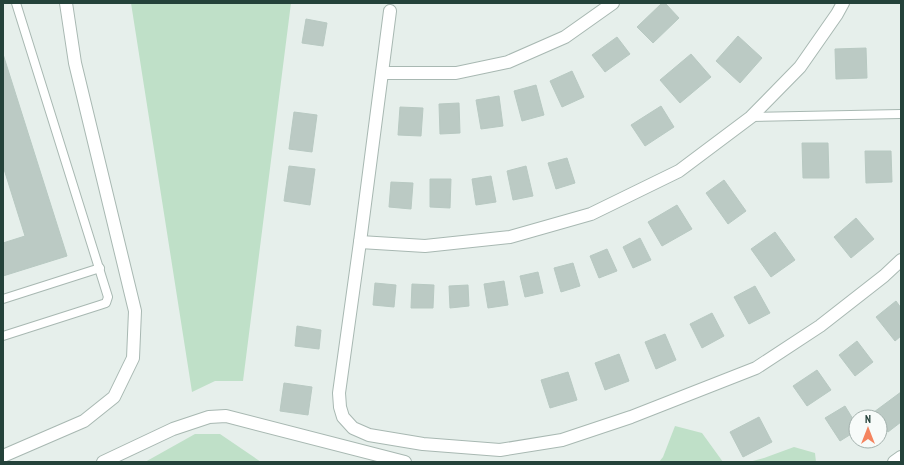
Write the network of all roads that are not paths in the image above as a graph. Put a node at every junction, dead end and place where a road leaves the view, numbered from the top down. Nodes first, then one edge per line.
1 (16, 3) edge
2 (66, 3) edge
3 (613, 3) edge
4 (843, 3) edge
5 (390, 11) dead end
6 (382, 74) junction
7 (901, 114) edge
8 (751, 116) junction
9 (360, 242) junction
10 (901, 260) edge
11 (100, 268) junction
12 (3, 299) edge
13 (3, 336) edge
14 (3, 456) edge
15 (901, 457) edge
16 (103, 462) edge
17 (405, 462) edge
18 (894, 462) edge

1 - 11 lane
2 - 14 street
3 - 6 street
4 - 8 street
5 - 6 street
6 - 9 street
7 - 8 lane
8 - 9 street
9 - 10 street
11 - 12 lane
11 - 13 lane
15 - 18 street
16 - 17 street

